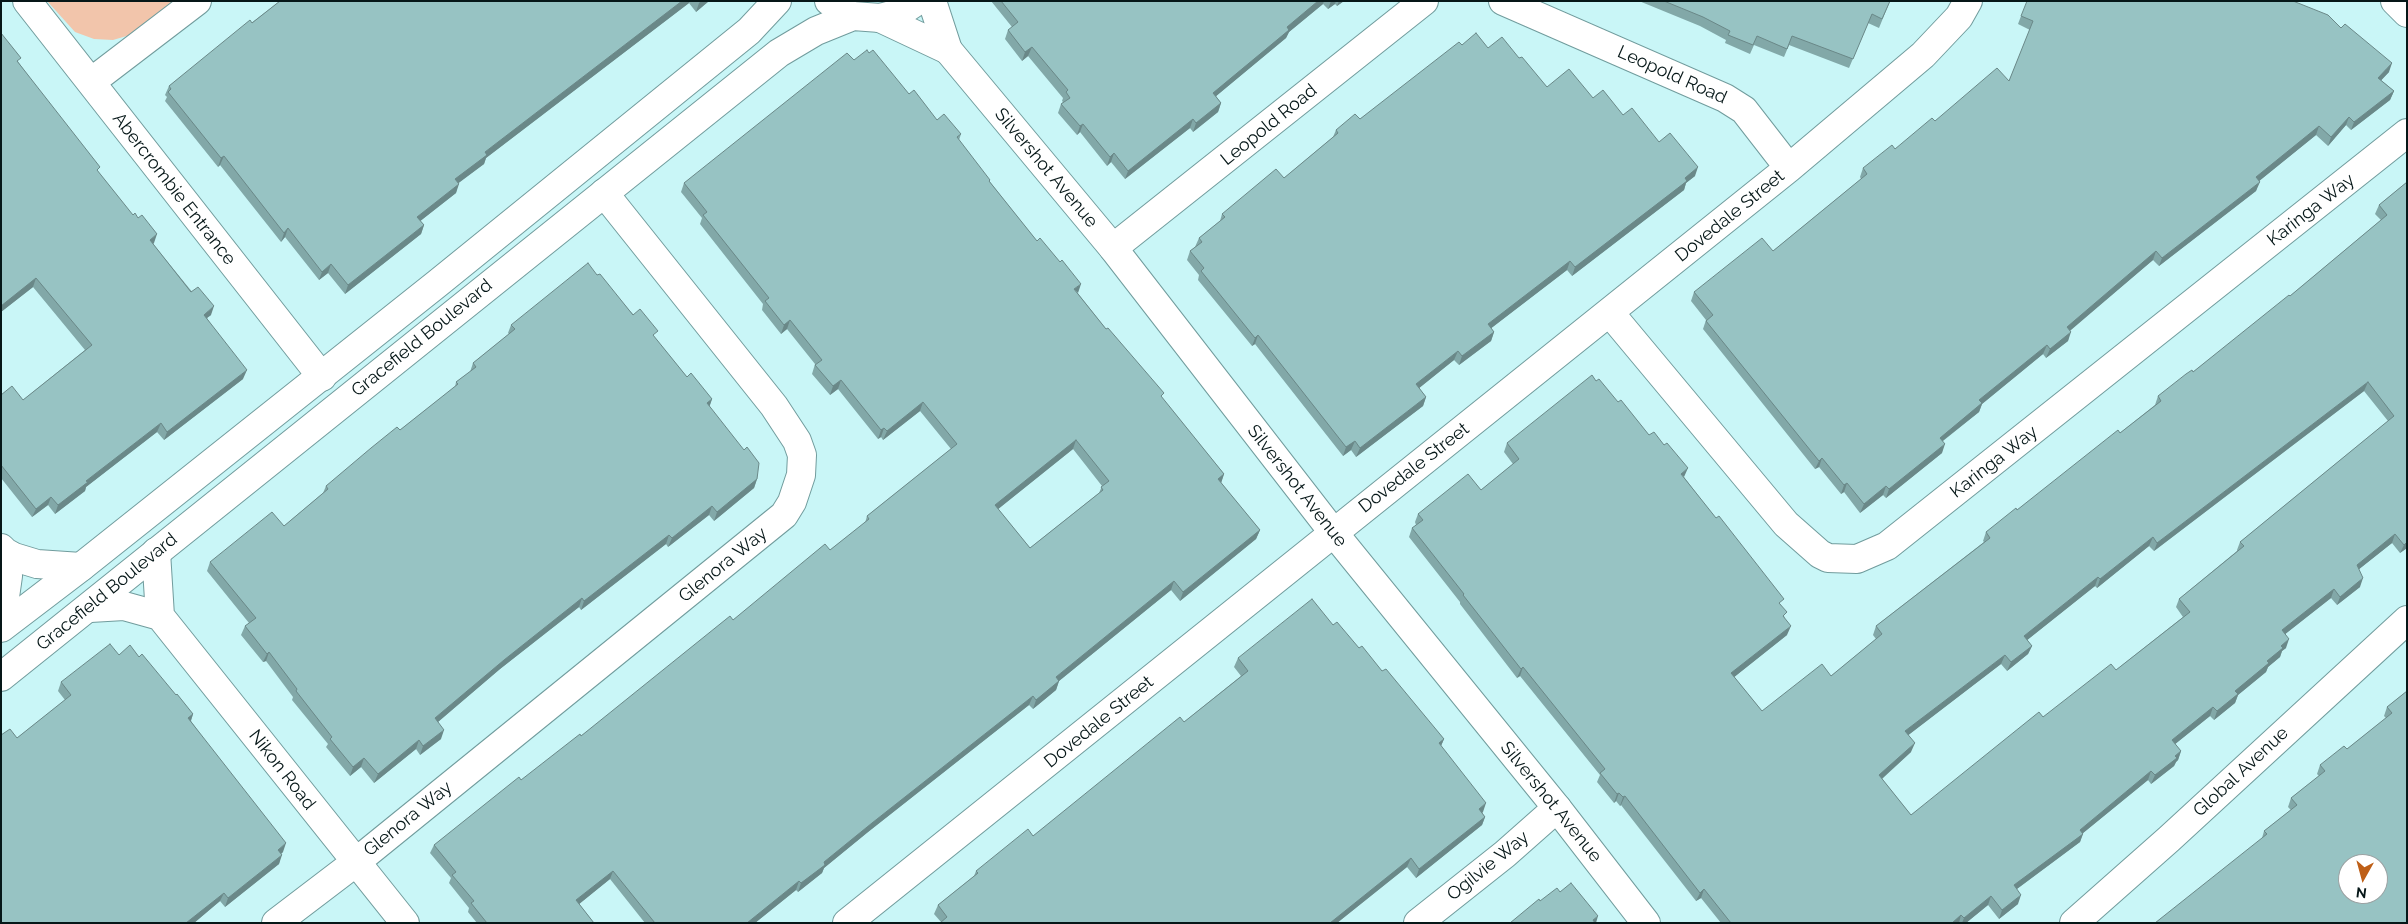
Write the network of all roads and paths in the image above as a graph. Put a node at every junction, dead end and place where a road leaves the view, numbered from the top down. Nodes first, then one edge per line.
1 (27, 1) edge
2 (197, 1) edge
3 (777, 1) edge
4 (829, 1) edge
5 (917, 1) edge
6 (932, 1) edge
7 (1424, 1) edge
8 (1503, 1) edge
9 (1968, 1) edge
10 (2395, 1) edge
11 (2407, 13) edge
12 (867, 17) junction
13 (948, 50) junction
14 (91, 82) junction
15 (2407, 133) edge
16 (1789, 168) junction
17 (604, 193) junction
18 (1113, 248) junction
19 (1610, 313) junction
20 (322, 376) junction
21 (1333, 532) junction
22 (3, 550) edge
23 (156, 552) junction
24 (81, 568) junction
25 (90, 608) junction
26 (160, 616) junction
27 (2407, 620) edge
28 (1, 626) edge
29 (1, 677) edge
30 (1557, 808) junction
31 (356, 862) junction
32 (856, 920) edge
33 (276, 923) edge
34 (404, 923) edge
35 (1418, 923) edge
36 (1646, 923) edge
37 (2074, 923) edge

1 - 14 street, Abercrombie Entrance
2 - 14 street
3 - 20 street, Gracefield Boulevard
4 - 12 street, Silvershot Avenue
5 - 12 street, Gracefield Boulevard
6 - 13 street, Silvershot Avenue
7 - 18 street, Leopold Road
8 - 16 street, Leopold Road
9 - 16 street, Dovedale Street
10 - 11 street
12 - 13 street, Silvershot Avenue
12 - 17 street, Gracefield Boulevard
13 - 18 street, Silvershot Avenue
14 - 20 street, Abercrombie Entrance
15 - 19 street, Karinga Way
16 - 19 street, Dovedale Street
17 - 23 street, Gracefield Boulevard
17 - 31 street, Glenora Way
18 - 21 street, Silvershot Avenue
19 - 21 street, Dovedale Street
20 - 24 street, Gracefield Boulevard
21 - 30 street, Silvershot Avenue
21 - 32 street, Dovedale Street
22 - 24 street
22 - 28 street
23 - 25 street, Gracefield Boulevard
23 - 26 street
24 - 28 street, Gracefield Boulevard
25 - 26 street
25 - 29 street, Gracefield Boulevard
26 - 31 street, Nikon Road
27 - 37 street, Global Avenue
30 - 35 street, Ogilvie Way
30 - 36 street, Silvershot Avenue
31 - 33 street, Glenora Way
31 - 34 street, Nikon Road

